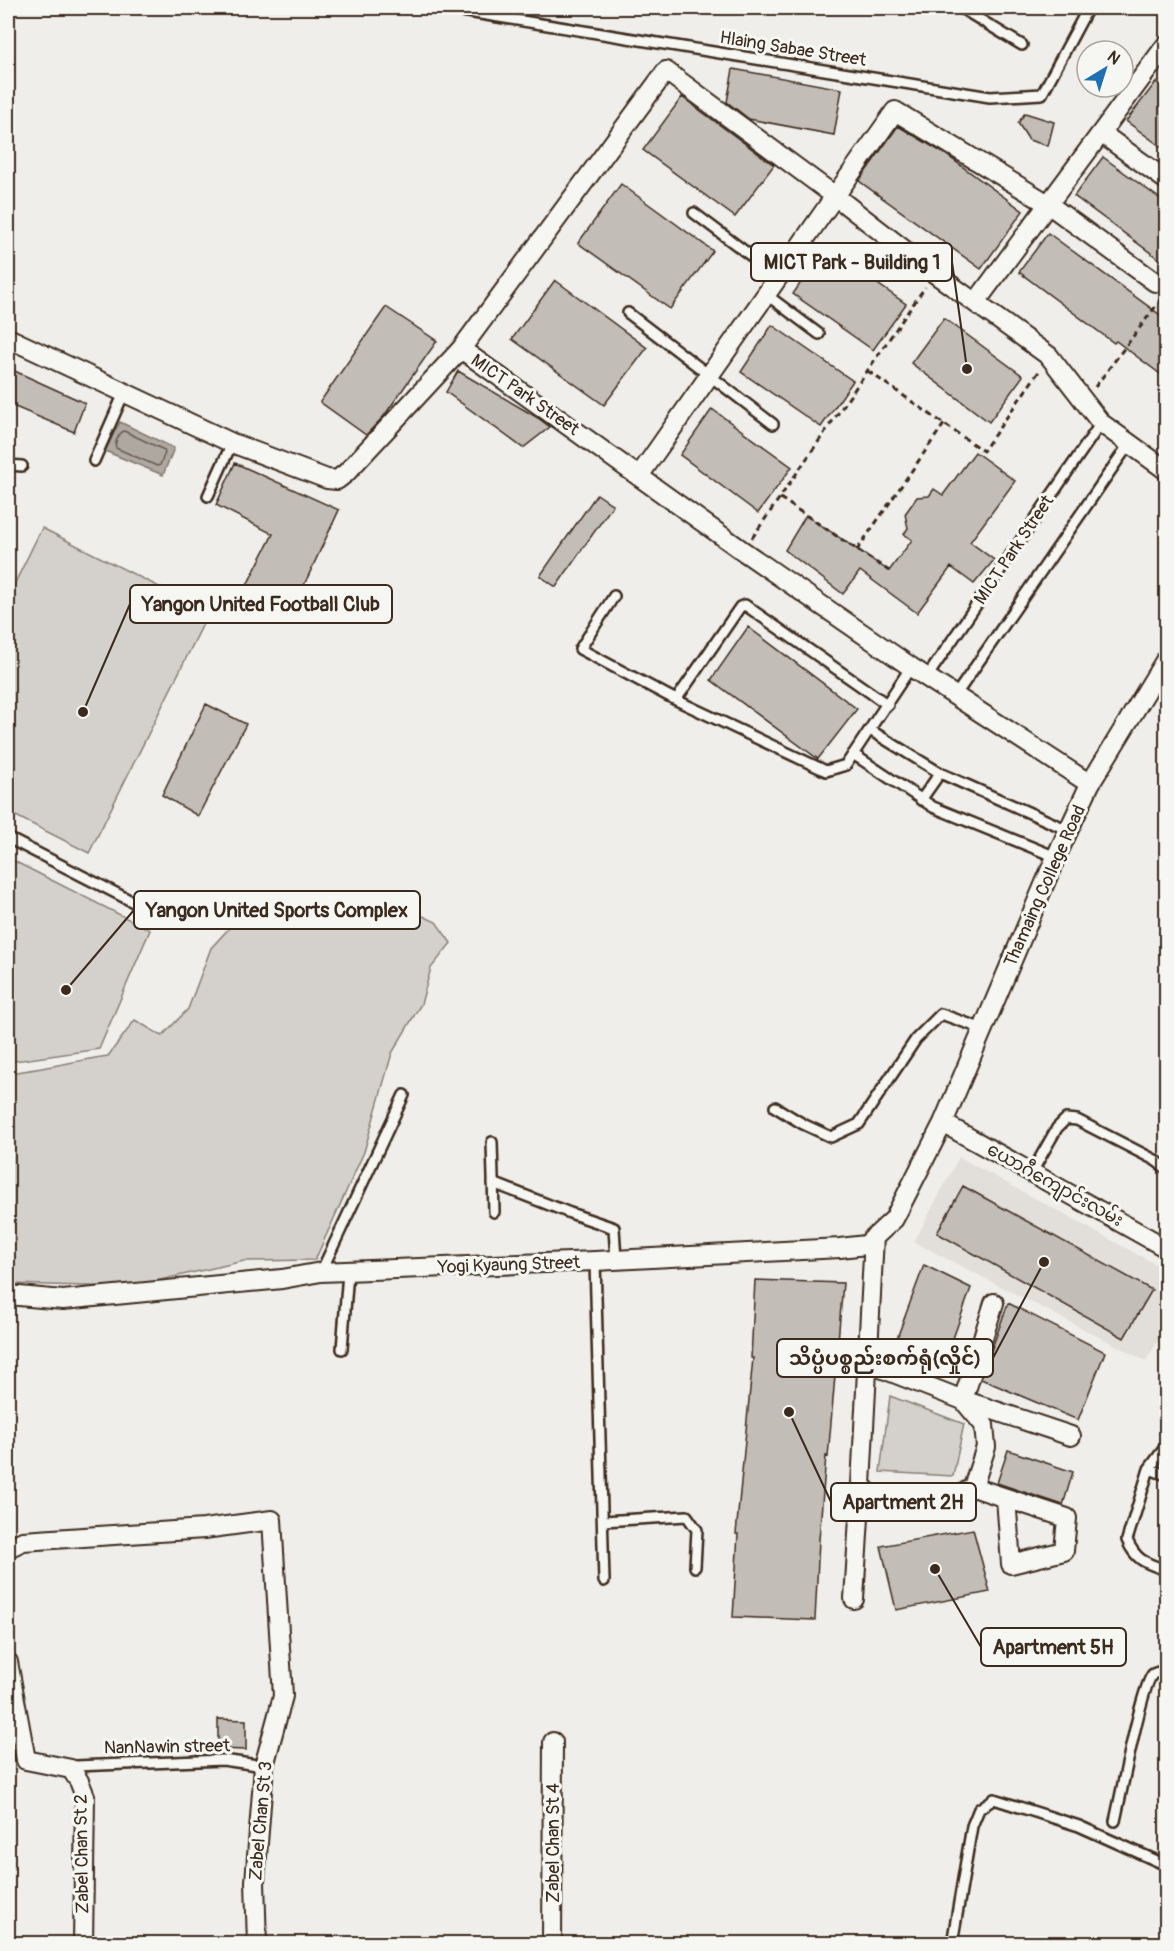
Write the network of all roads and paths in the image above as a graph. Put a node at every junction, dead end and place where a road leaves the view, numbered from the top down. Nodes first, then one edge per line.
1 (443, 8) edge
2 (961, 8) edge
3 (1088, 8) edge
4 (1022, 45) dead end
5 (1163, 56) edge
6 (1101, 133) junction
7 (1167, 180) edge
8 (835, 196) junction
9 (1048, 204) junction
10 (694, 213) dead end
11 (934, 273) junction
12 (779, 276) junction
13 (1161, 287) edge
14 (766, 295) junction
15 (976, 302) junction
16 (628, 314) dead end
17 (819, 334) dead end
18 (8, 338) edge
19 (461, 350) junction
20 (1049, 356) junction
21 (867, 371) junction
22 (710, 376) junction
23 (124, 393) junction
24 (1084, 402) junction
25 (1101, 423) junction
26 (773, 424) dead end
27 (944, 424) junction
28 (232, 443) junction
29 (1129, 444) junction
30 (94, 461) dead end
31 (8, 465) edge
32 (22, 466) dead end
33 (1167, 470) edge
34 (639, 476) junction
35 (208, 496) dead end
36 (780, 498) junction
37 (856, 550) junction
38 (743, 551) junction
39 (888, 571) dead end
40 (614, 596) dead end
41 (1167, 659) edge
42 (919, 672) junction
43 (955, 696) junction
44 (676, 700) junction
45 (888, 705) junction
46 (870, 730) junction
47 (853, 754) junction
48 (940, 773) junction
49 (1090, 784) junction
50 (921, 800) junction
51 (1068, 830) junction
52 (8, 838) edge
53 (1056, 857) junction
54 (147, 909) dead end
55 (983, 1029) junction
56 (404, 1095) dead end
57 (775, 1107) dead end
58 (943, 1123) junction
59 (492, 1142) dead end
60 (1167, 1168) edge
61 (1032, 1172) junction
62 (493, 1183) junction
63 (494, 1212) dead end
64 (874, 1237) junction
65 (1167, 1248) edge
66 (616, 1260) junction
67 (595, 1261) junction
68 (321, 1272) junction
69 (348, 1272) junction
70 (8, 1295) edge
71 (994, 1303) dead end
72 (342, 1349) dead end
73 (867, 1363) junction
74 (963, 1400) junction
75 (1071, 1436) dead end
76 (1167, 1446) edge
77 (1149, 1468) junction
78 (1167, 1475) edge
79 (861, 1485) junction
80 (973, 1487) junction
81 (1006, 1498) dead end
82 (603, 1521) junction
83 (8, 1548) edge
84 (695, 1567) dead end
85 (1167, 1570) edge
86 (604, 1581) dead end
87 (854, 1599) dead end
88 (8, 1662) edge
89 (1167, 1670) edge
90 (553, 1742) dead end
91 (264, 1766) junction
92 (71, 1769) junction
93 (1115, 1821) dead end
94 (1167, 1865) edge
95 (83, 1944) edge
96 (257, 1944) edge
97 (552, 1944) edge
98 (952, 1944) edge

1 - 3 lane, Hlaing Sabae Street
2 - 4 lane
5 - 6 street
6 - 7 street
6 - 9 street
8 - 9 street
8 - 11 street
8 - 12 street
8 - 19 street
9 - 13 street
9 - 15 street
10 - 12 lane
11 - 15 street
11 - 21 path
12 - 14 street
13 - 24 path
14 - 17 lane
14 - 22 street
15 - 20 street
16 - 22 lane
18 - 23 street
19 - 28 street, MICT Park Street
19 - 34 street, MICT Park Street
20 - 24 street
20 - 27 path
21 - 27 path
21 - 36 path
22 - 26 lane
22 - 34 street
23 - 28 street
23 - 30 lane
24 - 25 street
25 - 29 street
25 - 42 lane, MICT Park Street
27 - 37 path
28 - 35 lane
29 - 33 street
29 - 43 lane
31 - 32 lane
34 - 38 street, MICT Park Street
36 - 37 path
36 - 38 path
37 - 39 path
38 - 42 street, MICT Park Street
40 - 44 lane
41 - 49 street, Thamaing College Road
42 - 43 street, MICT Park Street
42 - 45 lane
43 - 49 street, MICT Park Street
44 - 45 lane
44 - 47 lane
45 - 46 lane
46 - 47 lane
46 - 48 lane
47 - 50 lane
48 - 50 lane
48 - 51 lane
49 - 51 street, Thamaing College Road
50 - 53 lane
51 - 53 street, Thamaing College Road
52 - 54 lane
53 - 55 street, Thamaing College Road
55 - 57 lane
55 - 58 street, Thamaing College Road
56 - 68 lane
58 - 61 street, ယောဂီကျောင်းလမ်း
58 - 64 street, Yogi Kyaung Street
59 - 62 lane
60 - 61 lane
61 - 65 street, ယောဂီကျောင်းလမ်း
62 - 63 lane
62 - 66 lane
64 - 66 street, Yogi Kyaung Street
64 - 73 street
66 - 67 street, Yogi Kyaung Street
67 - 69 street, Yogi Kyaung Street
67 - 82 lane
68 - 69 street, Yogi Kyaung Street
68 - 70 street, Yogi Kyaung Street
69 - 72 lane
71 - 74 street
73 - 74 street
73 - 79 street
74 - 75 street
74 - 80 street
76 - 77 lane
77 - 78 lane
77 - 85 lane
79 - 80 street
79 - 87 street
80 - 81 street
82 - 84 lane
82 - 86 lane
83 - 91 street, Zabel Chan St 3
88 - 92 street, Zabel Chan St 2
89 - 93 lane
90 - 97 street, Zabel Chan St 4
91 - 92 lane, NanNawin street
91 - 96 street, Zabel Chan St 3
92 - 95 street, Zabel Chan St 2
94 - 98 lane

